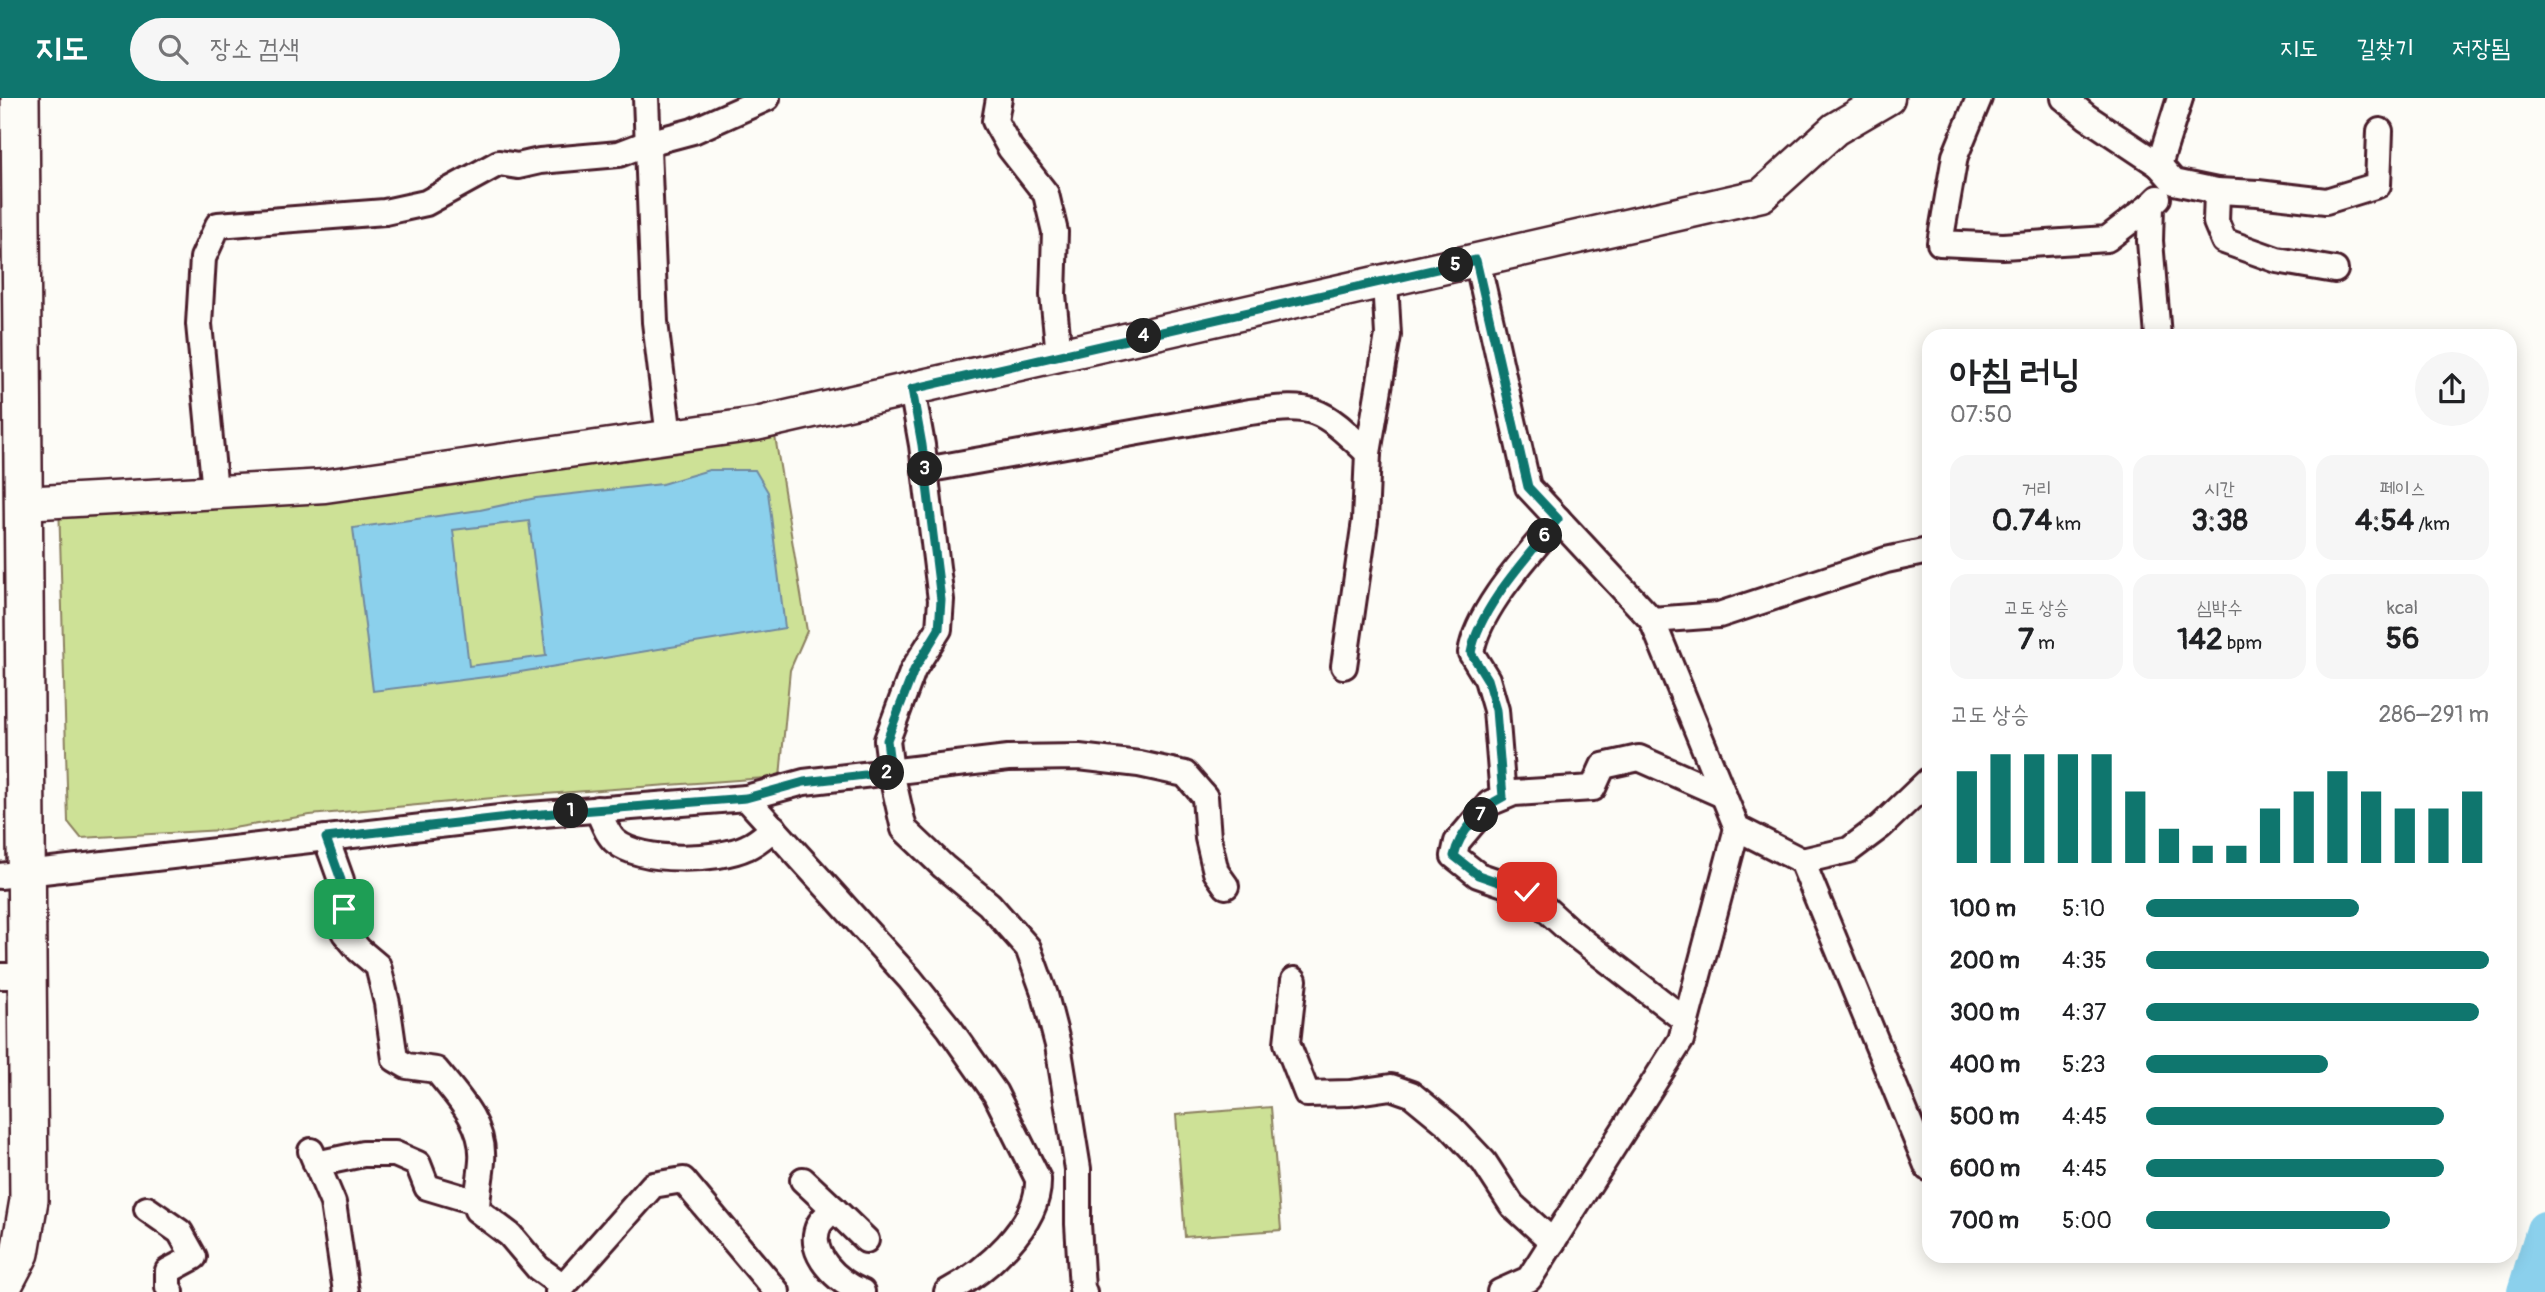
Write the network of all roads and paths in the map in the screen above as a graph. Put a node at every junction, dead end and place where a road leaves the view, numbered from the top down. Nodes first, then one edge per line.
1 (20, 98) edge
2 (646, 98) edge
3 (767, 98) edge
4 (999, 98) edge
5 (1888, 98) edge
6 (1979, 98) edge
7 (2064, 98) edge
8 (2180, 98) edge
9 (2380, 131) dead end
10 (648, 143) junction
11 (2166, 174) junction
12 (2217, 191) junction
13 (2151, 205) junction
14 (1476, 260) junction
15 (2335, 270) dead end
16 (1385, 281) junction
17 (2157, 329) edge
18 (1059, 355) junction
19 (912, 389) junction
20 (669, 437) junction
21 (1368, 453) junction
22 (925, 470) junction
23 (215, 492) junction
24 (23, 503) junction
25 (1558, 519) junction
26 (1922, 552) edge
27 (1652, 620) junction
28 (1344, 666) dead end
29 (891, 772) junction
30 (1922, 787) edge
31 (1723, 795) junction
32 (1503, 797) junction
33 (746, 798) junction
34 (597, 809) junction
35 (774, 828) junction
36 (1737, 828) junction
37 (326, 838) junction
38 (1802, 861) junction
39 (13, 874) edge
40 (1226, 886) dead end
41 (13, 976) edge
42 (1294, 980) dead end
43 (1686, 1021) junction
44 (1922, 1153) edge
45 (803, 1180) dead end
46 (477, 1202) junction
47 (147, 1209) dead end
48 (834, 1209) junction
49 (866, 1240) dead end
50 (1553, 1242) junction
51 (561, 1289) edge
52 (0, 1291) edge
53 (171, 1292) edge
54 (346, 1292) edge
55 (777, 1292) edge
56 (862, 1292) edge
57 (947, 1292) edge
58 (1084, 1292) edge
59 (1500, 1292) edge

1 - 24 main road
2 - 10 street
3 - 10 street
4 - 18 street
5 - 14 street
6 - 13 street
7 - 11 street
8 - 11 street
9 - 12 street
10 - 20 street
10 - 23 street
11 - 12 street
11 - 13 street
12 - 15 street
13 - 17 street
14 - 16 street
14 - 25 street
16 - 18 street
16 - 21 street
18 - 19 street
19 - 20 street
19 - 22 street
20 - 23 street
21 - 22 street
21 - 28 street
22 - 29 street
23 - 24 street
24 - 39 main road
25 - 27 street
25 - 32 street
26 - 27 street
27 - 31 street
29 - 33 street
29 - 40 street
29 - 58 street
30 - 38 street
31 - 32 street
31 - 36 street
32 - 43 street
33 - 34 street
33 - 35 street
34 - 35 street
34 - 37 street
35 - 57 street
36 - 38 street
36 - 43 street
37 - 39 street
37 - 46 street
38 - 44 street
39 - 41 main road
41 - 52 main road
42 - 50 street
43 - 50 street
45 - 48 street
46 - 51 street
46 - 54 street
47 - 53 street
48 - 49 street
48 - 56 street
50 - 59 street
51 - 55 street

